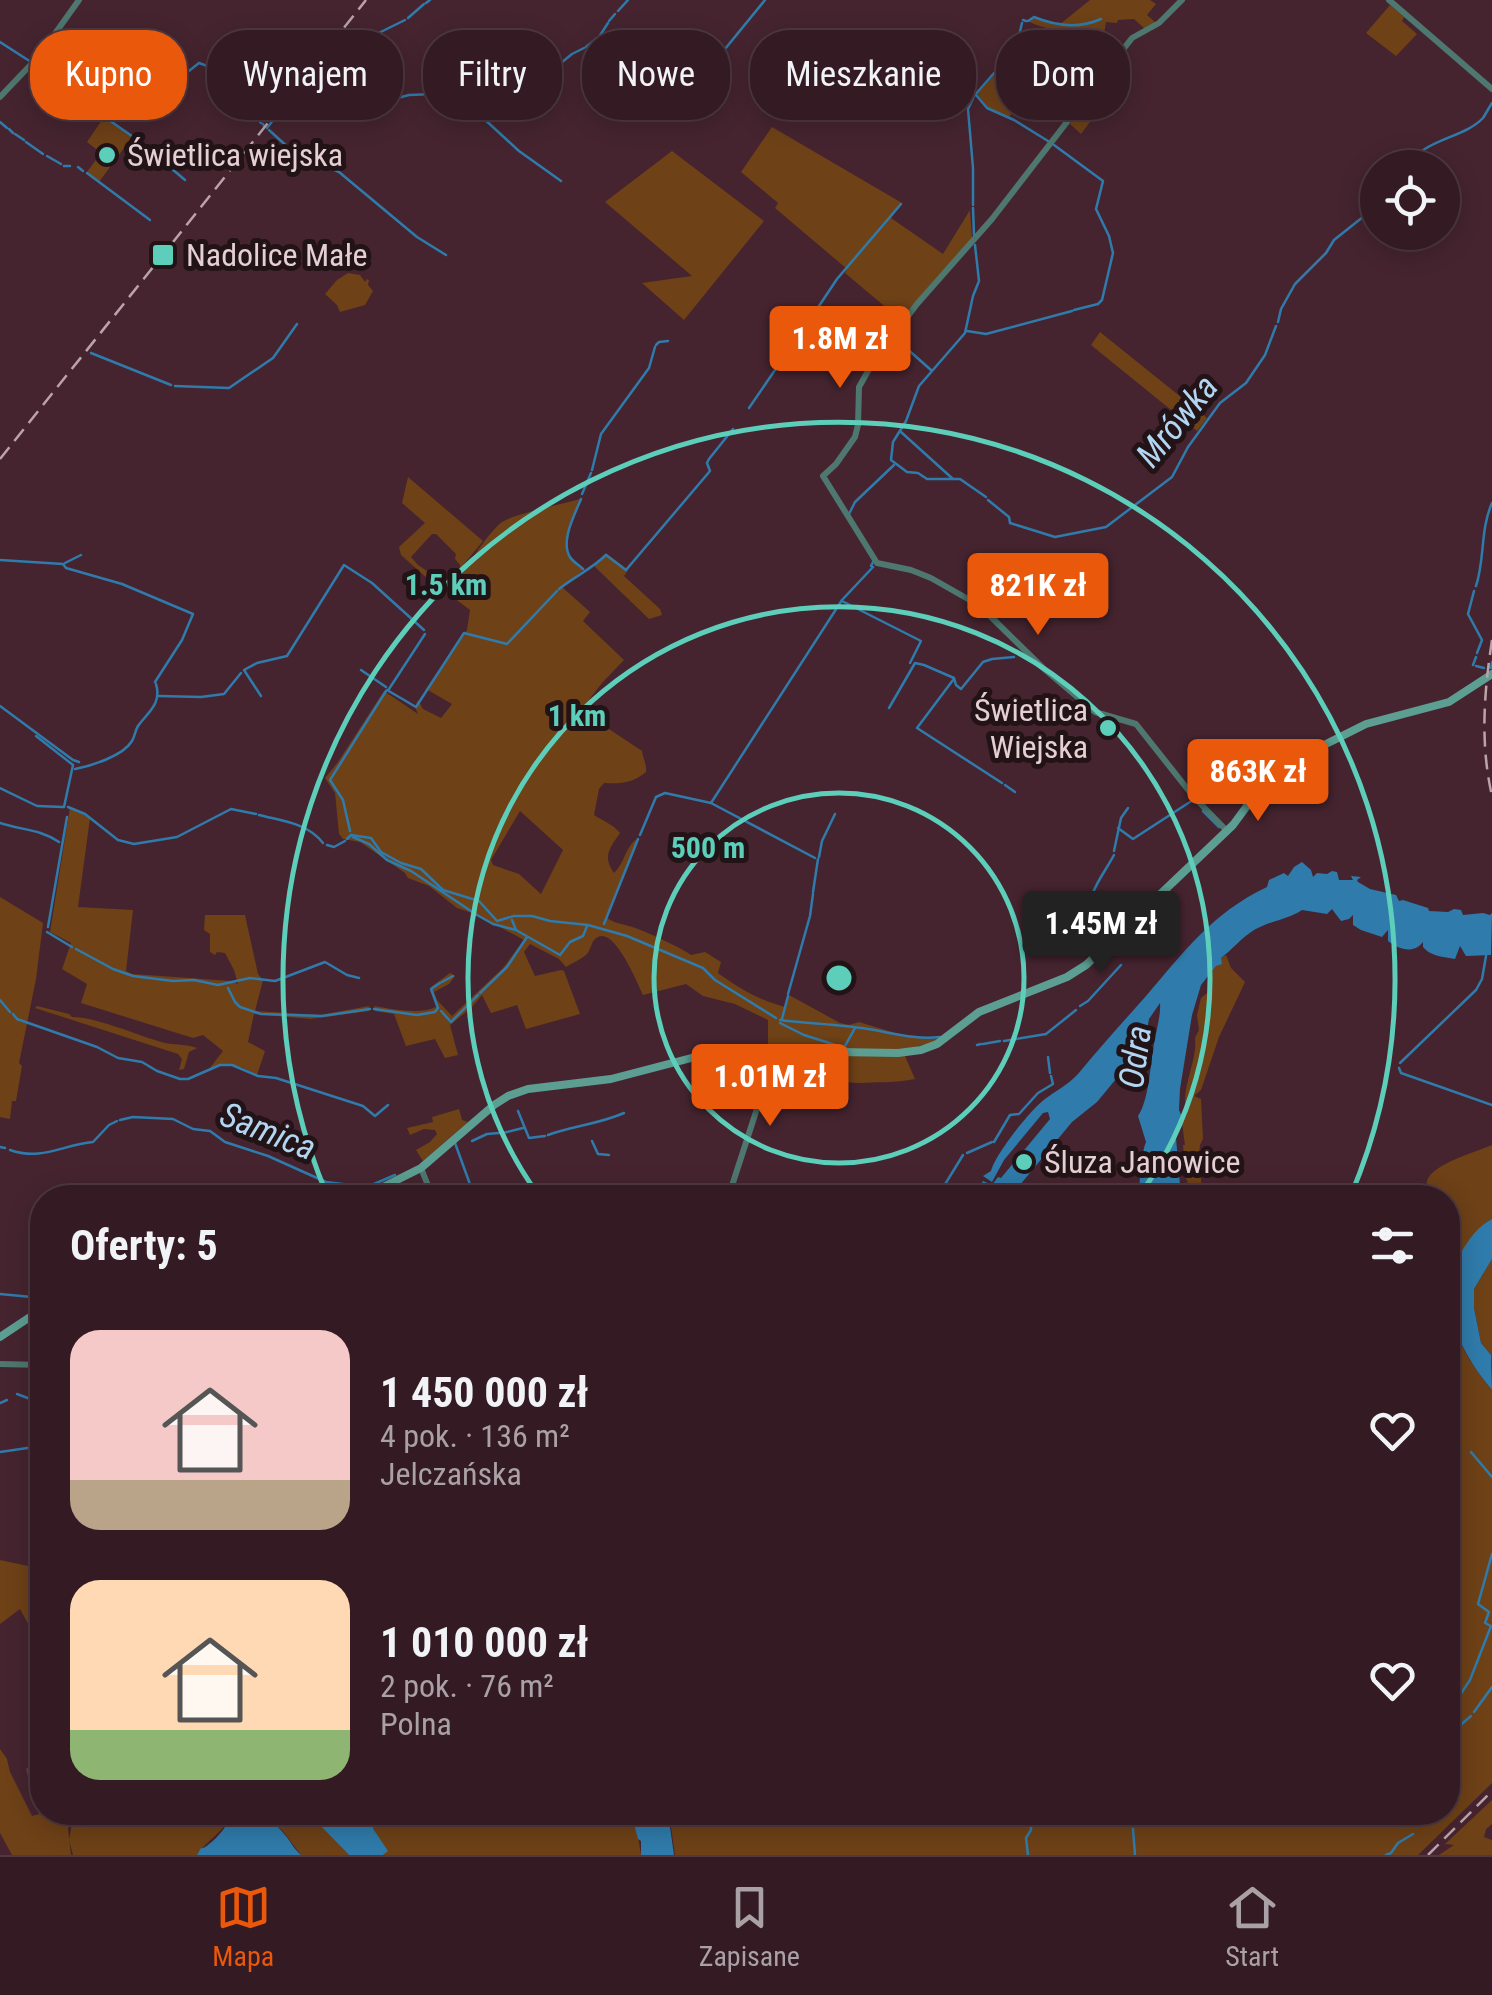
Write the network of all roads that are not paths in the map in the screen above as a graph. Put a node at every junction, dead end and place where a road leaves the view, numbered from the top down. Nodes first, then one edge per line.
1 (79, 0) edge
2 (1182, 0) edge
3 (1389, 0) edge
4 (1492, 89) edge
5 (0, 97) edge
6 (1492, 674) edge
7 (1227, 832) junction
8 (776, 1050) junction
9 (421, 1168) junction
10 (388, 1185) edge
11 (428, 1185) edge
12 (732, 1185) edge
13 (30, 1317) edge
14 (0, 1337) edge
15 (0, 1364) edge
16 (30, 1365) edge

1 - 5 street
2 - 7 street
3 - 4 street
6 - 7 main road
7 - 8 main road
8 - 9 main road
8 - 12 street
9 - 10 main road
9 - 11 street
13 - 14 main road
15 - 16 street

